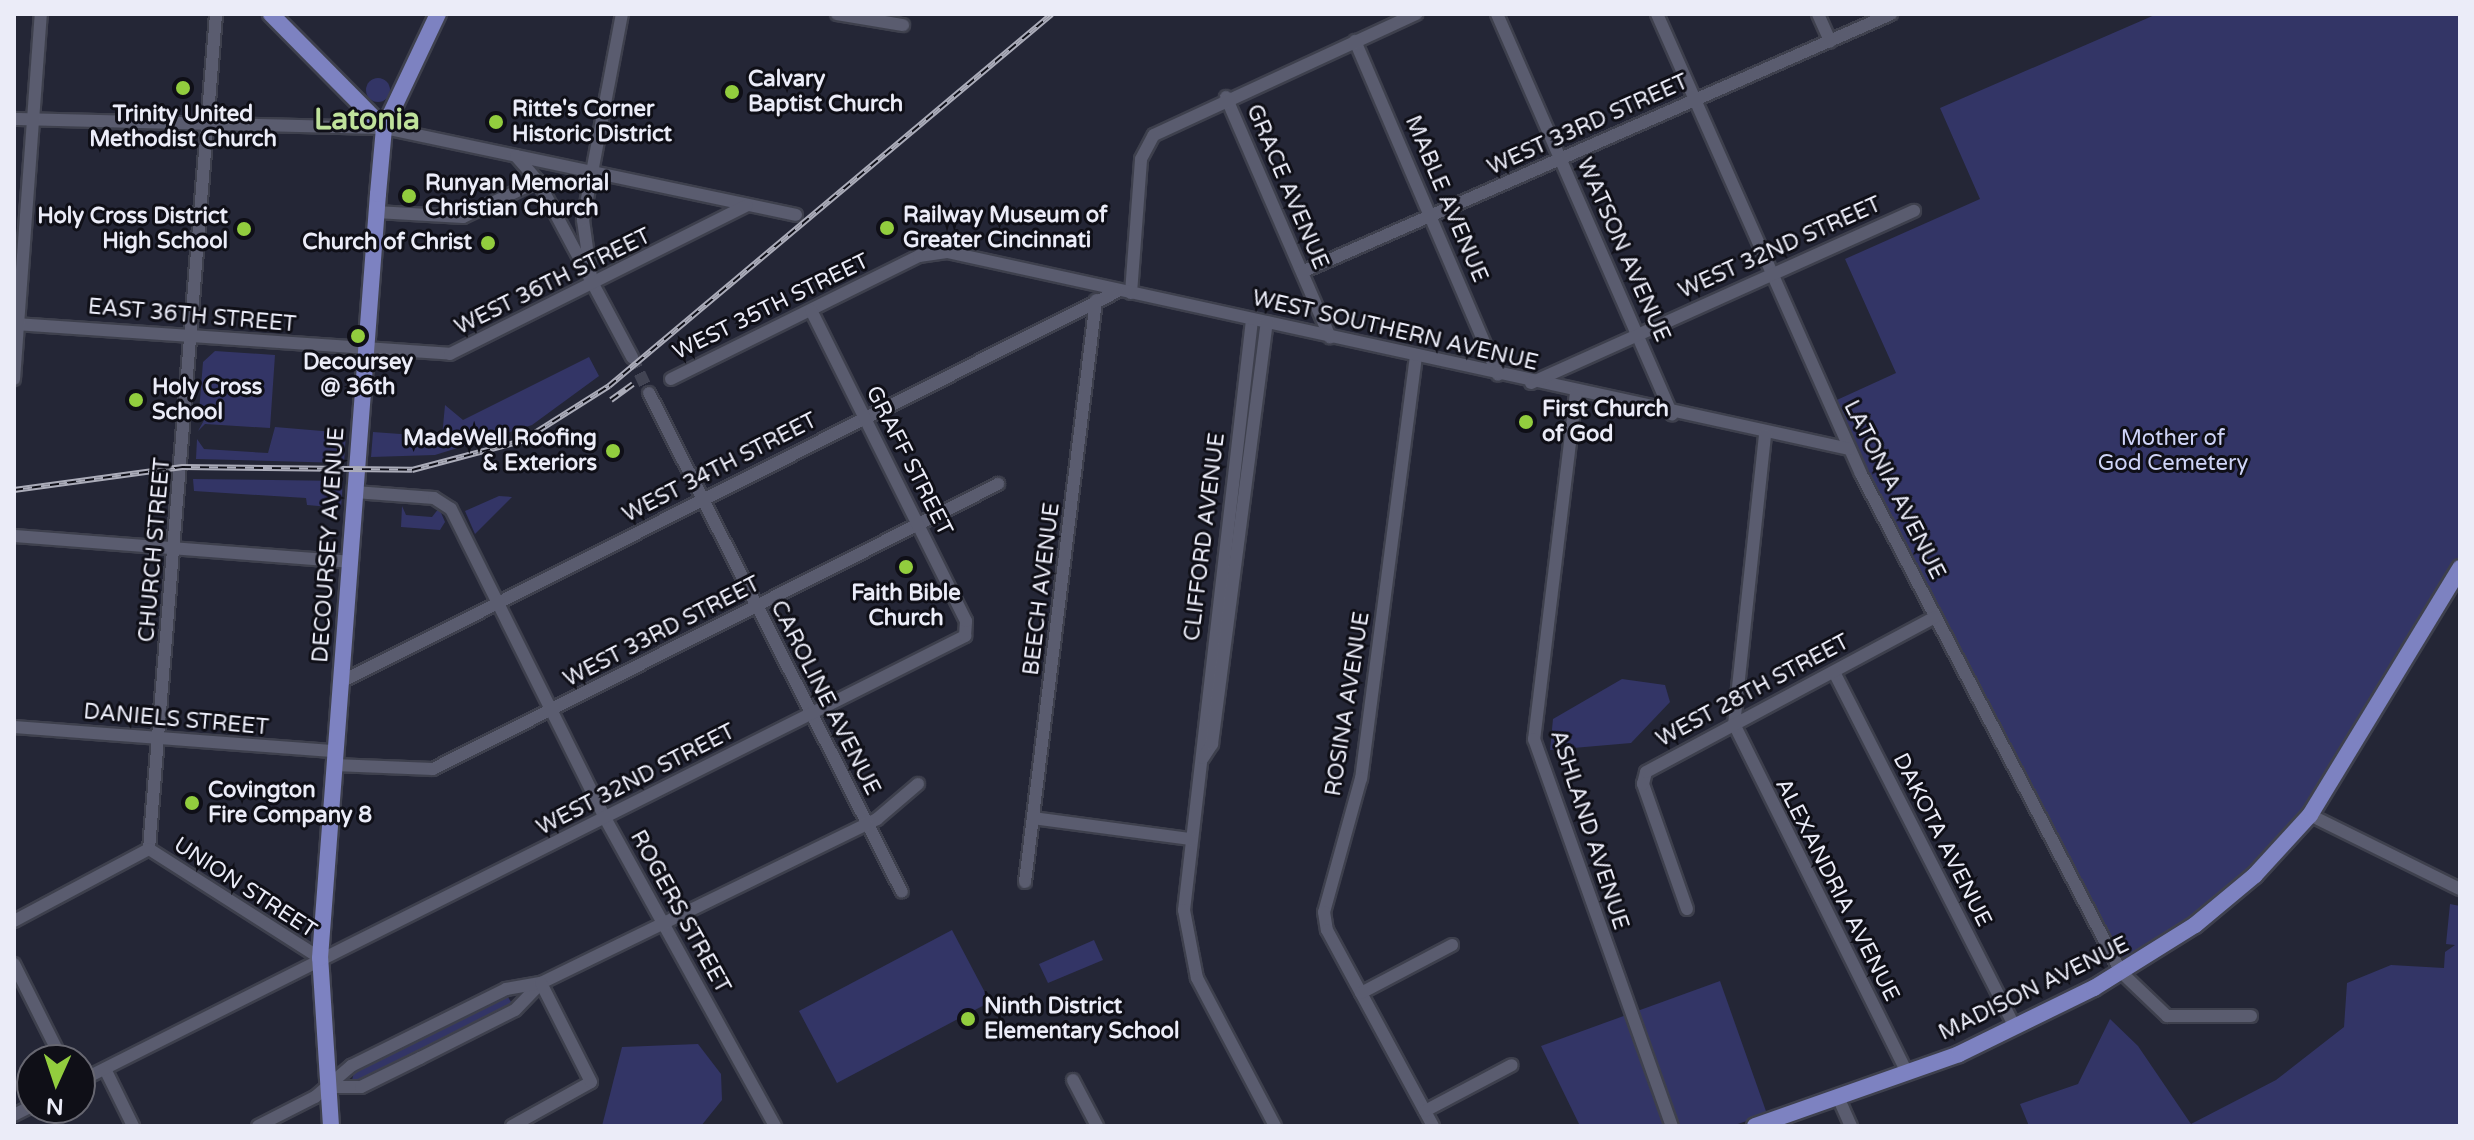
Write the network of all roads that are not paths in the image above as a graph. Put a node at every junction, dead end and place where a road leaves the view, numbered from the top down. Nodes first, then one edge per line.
1 (41, 14) edge
2 (216, 14) edge
3 (271, 14) edge
4 (438, 14) edge
5 (622, 14) edge
6 (837, 14) edge
7 (1416, 14) edge
8 (1497, 14) edge
9 (1657, 14) edge
10 (1818, 14) edge
11 (1891, 14) edge
12 (903, 25) dead end
13 (1355, 41) junction
14 (1830, 41) junction
15 (1226, 97) junction
16 (1695, 100) junction
17 (14, 119) edge
18 (33, 120) junction
19 (207, 122) junction
20 (384, 128) junction
21 (514, 155) junction
22 (1561, 158) junction
23 (563, 165) junction
24 (593, 171) junction
25 (541, 187) junction
26 (747, 205) junction
27 (1914, 211) dead end
28 (376, 212) junction
29 (554, 212) junction
30 (796, 215) dead end
31 (1432, 216) junction
32 (583, 220) junction
33 (932, 252) joint
34 (1302, 272) junction
35 (1771, 276) junction
36 (592, 284) junction
37 (1124, 292) junction
38 (1096, 300) junction
39 (811, 310) junction
40 (1252, 320) junction
41 (1267, 323) junction
42 (16, 324) edge
43 (1637, 332) junction
44 (193, 337) junction
45 (1330, 337) junction
46 (366, 350) junction
47 (1416, 356) junction
48 (632, 357) tunnel mouth
49 (1498, 375) junction
50 (14, 379) edge
51 (671, 379) dead end
52 (1531, 383) junction
53 (649, 393) tunnel mouth
54 (1576, 393) junction
55 (1672, 414) junction
56 (864, 418) junction
57 (1765, 435) junction
58 (1849, 449) junction
59 (998, 484) dead end
60 (355, 492) junction
61 (702, 499) junction
62 (919, 524) junction
63 (14, 536) edge
64 (175, 548) junction
65 (350, 562) junction
66 (2460, 568) edge
67 (499, 603) junction
68 (756, 607) junction
69 (1935, 617) junction
70 (967, 631) joint
71 (1834, 672) junction
72 (341, 682) junction
73 (551, 710) junction
74 (810, 714) junction
75 (1734, 724) junction
76 (14, 727) edge
77 (160, 741) junction
78 (334, 758) junction
79 (1203, 758) junction
80 (918, 784) dead end
81 (2310, 815) junction
82 (605, 818) junction
83 (1033, 818) junction
84 (866, 822) junction
85 (1191, 839) junction
86 (149, 849) junction
87 (1025, 882) dead end
88 (2460, 889) edge
89 (902, 892) dead end
90 (1687, 909) dead end
91 (14, 921) edge
92 (663, 922) junction
93 (1452, 945) dead end
94 (320, 958) junction
95 (14, 964) edge
96 (2121, 972) junction
97 (541, 983) junction
98 (1361, 993) junction
99 (2251, 1016) dead end
100 (2015, 1027) junction
101 (54, 1044) edge
102 (1512, 1065) dead end
103 (105, 1069) junction
104 (96, 1073) edge
105 (1907, 1073) junction
106 (1073, 1080) dead end
107 (328, 1087) junction
108 (1838, 1097) junction
109 (1425, 1111) junction
110 (133, 1126) edge
111 (258, 1126) edge
112 (331, 1126) edge
113 (512, 1126) edge
114 (775, 1126) edge
115 (1097, 1126) edge
116 (1275, 1126) edge
117 (1433, 1126) edge
118 (1672, 1126) edge
119 (1755, 1126) edge
120 (1851, 1126) edge

1 - 18 street
2 - 19 street, CHURCH STREET
3 - 20 main road
4 - 20 main road, DECOURSEY AVENUE
5 - 24 street
6 - 12 street
7 - 13 street
8 - 22 street, WATSON AVENUE
9 - 16 street, LATONIA AVENUE
10 - 14 street
11 - 14 street, WEST 33RD STREET
13 - 15 street
13 - 31 street, MABLE AVENUE
14 - 16 street, WEST 33RD STREET
15 - 34 street, GRACE AVENUE
15 - 37 street
16 - 22 street, WEST 33RD STREET
16 - 35 street, LATONIA AVENUE
17 - 18 street
18 - 19 street
18 - 42 street
19 - 20 street
19 - 44 street, CHURCH STREET
20 - 21 street
20 - 28 main road, DECOURSEY AVENUE
21 - 23 street
21 - 25 street
22 - 31 street, WEST 33RD STREET
22 - 43 street, WATSON AVENUE
23 - 24 street
23 - 25 street
24 - 26 street
24 - 32 street
25 - 28 street
25 - 29 street
26 - 30 street
26 - 36 street, WEST 36TH STREET
27 - 35 street, WEST 32ND STREET
28 - 46 main road, DECOURSEY AVENUE
29 - 32 street
29 - 36 street
31 - 34 street, WEST 33RD STREET
31 - 49 street, MABLE AVENUE
32 - 36 street
33 - 37 street, WEST SOUTHERN AVENUE
33 - 39 street, WEST 35TH STREET
34 - 45 street, GRACE AVENUE
35 - 43 street, WEST 32ND STREET
35 - 58 street, LATONIA AVENUE
36 - 46 street, WEST 36TH STREET
36 - 48 street
37 - 38 street, WEST 34TH STREET
37 - 40 street, WEST SOUTHERN AVENUE
38 - 56 street, WEST 34TH STREET
38 - 83 street, BEECH AVENUE
39 - 51 street, WEST 35TH STREET
39 - 56 street, GRAFF STREET
40 - 41 street, WEST SOUTHERN AVENUE
40 - 79 street, CLIFFORD AVENUE
41 - 45 street, WEST SOUTHERN AVENUE
41 - 79 street, CLIFFORD AVENUE
42 - 44 street, EAST 36TH STREET
42 - 50 street
43 - 52 street, WEST 32ND STREET
43 - 55 street, WATSON AVENUE
44 - 46 street, EAST 36TH STREET
44 - 64 street, CHURCH STREET
45 - 47 street, WEST SOUTHERN AVENUE
46 - 60 main road, DECOURSEY AVENUE
47 - 49 street, WEST SOUTHERN AVENUE
47 - 98 street, ROSINA AVENUE
49 - 52 street, WEST SOUTHERN AVENUE
52 - 54 street, WEST SOUTHERN AVENUE
53 - 61 street, CAROLINE AVENUE
54 - 55 street, WEST SOUTHERN AVENUE
54 - 118 street, ASHLAND AVENUE
55 - 57 street, WEST SOUTHERN AVENUE
56 - 61 street, WEST 34TH STREET
56 - 62 street, GRAFF STREET
57 - 58 street, WEST SOUTHERN AVENUE
57 - 75 street
58 - 69 street, LATONIA AVENUE
59 - 62 street, WEST 33RD STREET
60 - 65 main road, DECOURSEY AVENUE
60 - 67 street, ROGERS STREET
61 - 67 street, WEST 34TH STREET
61 - 68 street, CAROLINE AVENUE
62 - 68 street, WEST 33RD STREET
62 - 70 street, GRAFF STREET
63 - 64 street
64 - 65 street
64 - 77 street, CHURCH STREET
65 - 72 main road, DECOURSEY AVENUE
66 - 81 main road, MADISON AVENUE
67 - 72 street, WEST 34TH STREET
67 - 73 street, ROGERS STREET
68 - 73 street, WEST 33RD STREET
68 - 74 street, CAROLINE AVENUE
69 - 71 street, WEST 28TH STREET
69 - 96 street, LATONIA AVENUE
70 - 74 street, WEST 32ND STREET
71 - 75 street, WEST 28TH STREET
71 - 100 street, DAKOTA AVENUE
72 - 78 main road, DECOURSEY AVENUE
73 - 78 street, WEST 33RD STREET
73 - 82 street, ROGERS STREET
74 - 82 street, WEST 32ND STREET
74 - 84 street, CAROLINE AVENUE
75 - 90 street, WEST 28TH STREET
75 - 105 street, ALEXANDRIA AVENUE
76 - 77 street, DANIELS STREET
77 - 78 street, DANIELS STREET
77 - 86 street, CHURCH STREET
78 - 94 main road, DECOURSEY AVENUE
79 - 85 street, CLIFFORD AVENUE
80 - 84 street
81 - 88 street
81 - 96 main road, MADISON AVENUE
82 - 92 street, ROGERS STREET
82 - 94 street, WEST 32ND STREET
83 - 85 street
83 - 87 street, BEECH AVENUE
84 - 89 street, CAROLINE AVENUE
84 - 92 street
85 - 116 street, CLIFFORD AVENUE
86 - 91 street
86 - 94 street, UNION STREET
92 - 97 street
92 - 114 street, ROGERS STREET
93 - 98 street
94 - 103 street, WEST 32ND STREET
94 - 107 main road, DECOURSEY AVENUE
95 - 101 street
96 - 99 street, LATONIA AVENUE
96 - 100 main road, MADISON AVENUE
97 - 107 street
97 - 107 street
97 - 113 street
98 - 109 street, ROSINA AVENUE
100 - 105 main road, MADISON AVENUE
102 - 109 street
103 - 104 street, WEST 32ND STREET
103 - 110 street
105 - 108 main road, MADISON AVENUE
106 - 115 street
107 - 111 street
107 - 112 main road, DECOURSEY AVENUE
108 - 119 main road, MADISON AVENUE
108 - 120 street
109 - 117 street, ROSINA AVENUE

